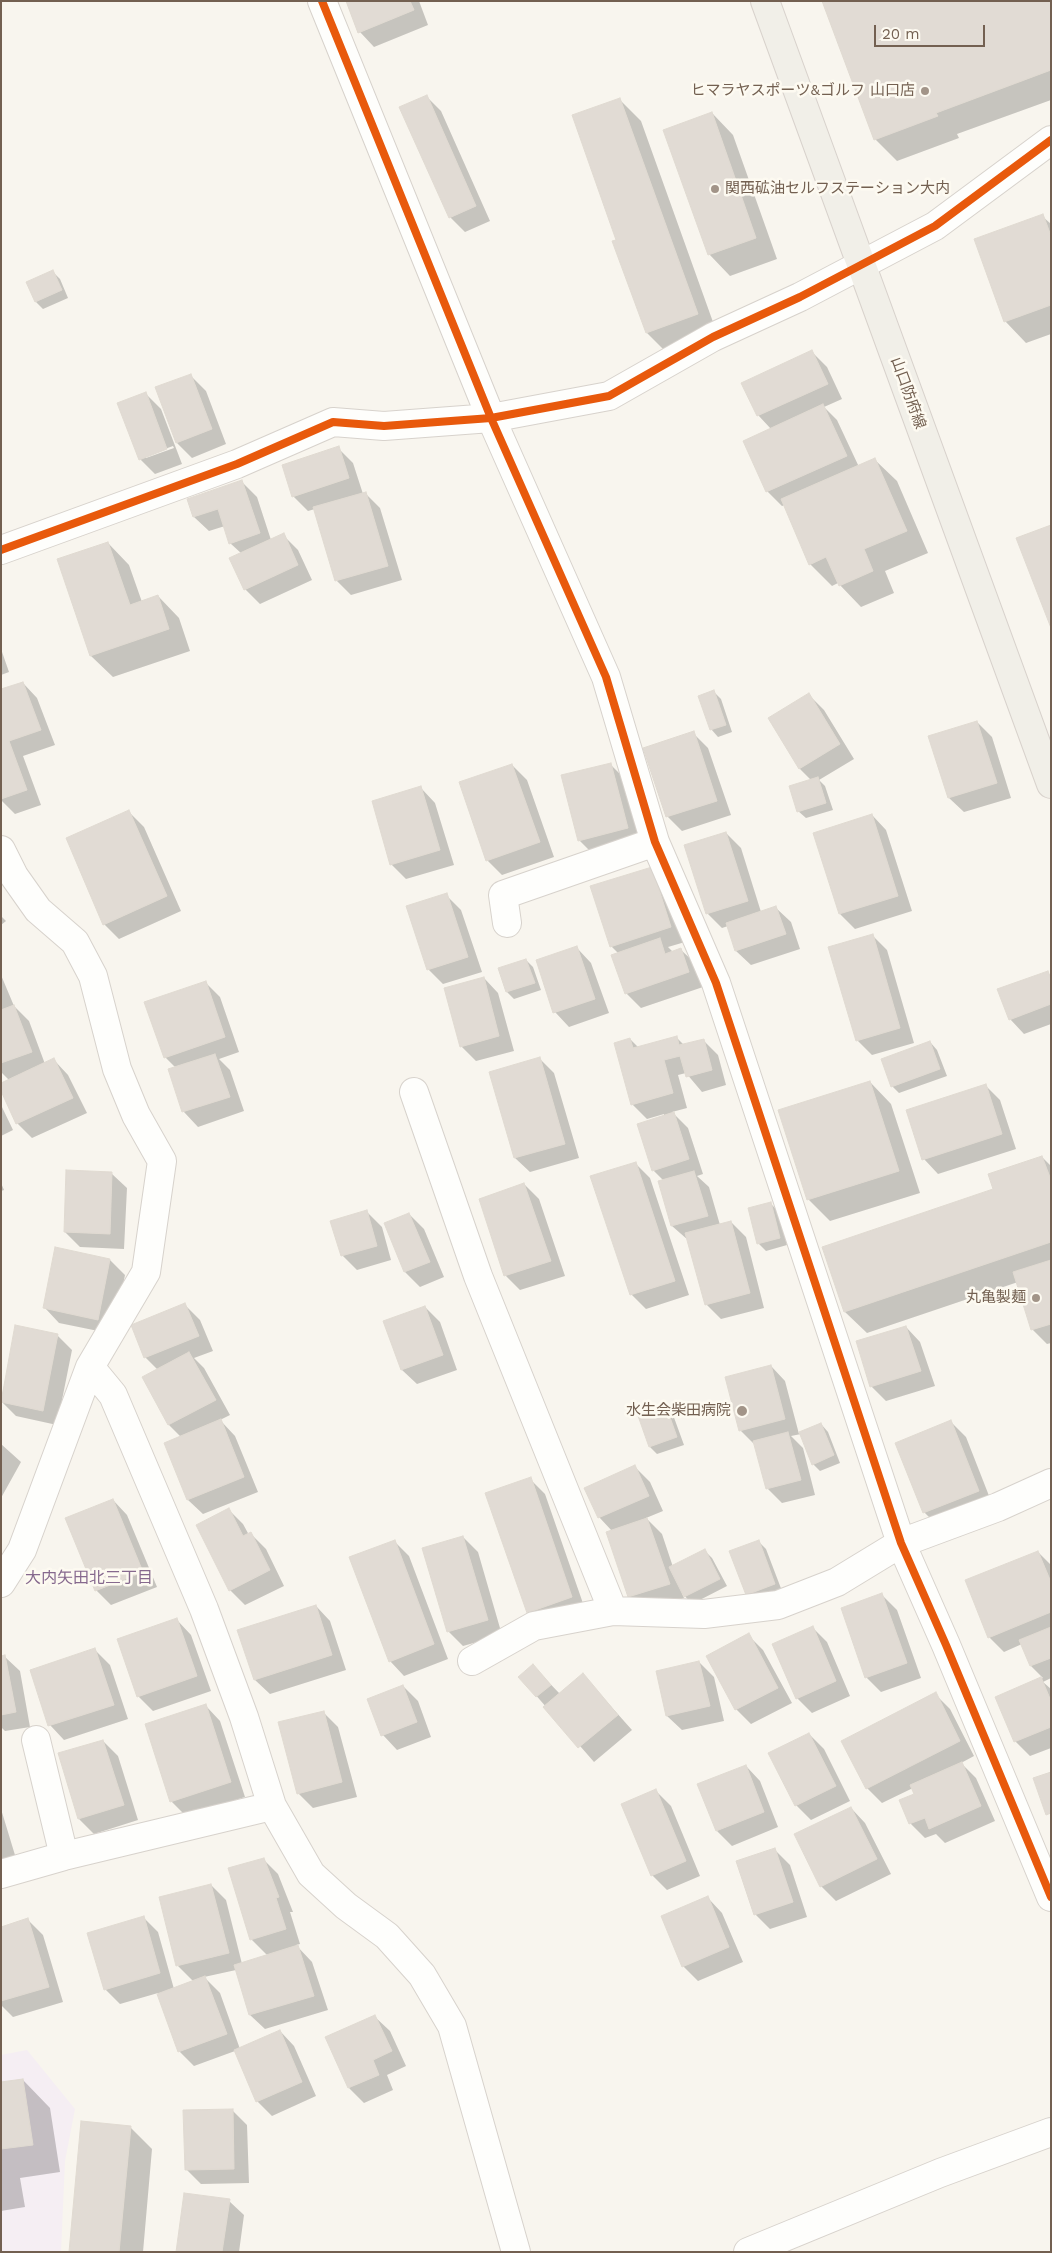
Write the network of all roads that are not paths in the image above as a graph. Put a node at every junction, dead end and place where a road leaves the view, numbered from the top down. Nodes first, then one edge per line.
1 (322, 1) edge
2 (765, 1) edge
3 (1051, 140) edge
4 (861, 266) junction
5 (490, 418) junction
6 (1, 550) edge
7 (1051, 784) edge
8 (655, 842) junction
9 (1, 850) edge
10 (507, 923) dead end
11 (414, 1092) dead end
12 (90, 1367) junction
13 (1051, 1483) edge
14 (901, 1543) junction
15 (1, 1584) edge
16 (613, 1611) junction
17 (472, 1661) dead end
18 (36, 1740) dead end
19 (272, 1806) junction
20 (64, 1856) junction
21 (1, 1874) edge
22 (1051, 1898) edge
23 (1051, 2132) edge
24 (516, 2252) edge
25 (748, 2252) edge

1 - 5 street
2 - 4 main road, 山口防府線
3 - 4 street
4 - 5 street
4 - 7 main road, 山口防府線
5 - 6 street
5 - 8 street
8 - 10 street
8 - 14 street
9 - 12 street
11 - 16 street
12 - 15 street
12 - 19 street
13 - 14 street
14 - 16 street
14 - 22 street
16 - 17 street
18 - 20 street
19 - 20 street
19 - 24 street
20 - 21 street
23 - 25 street

